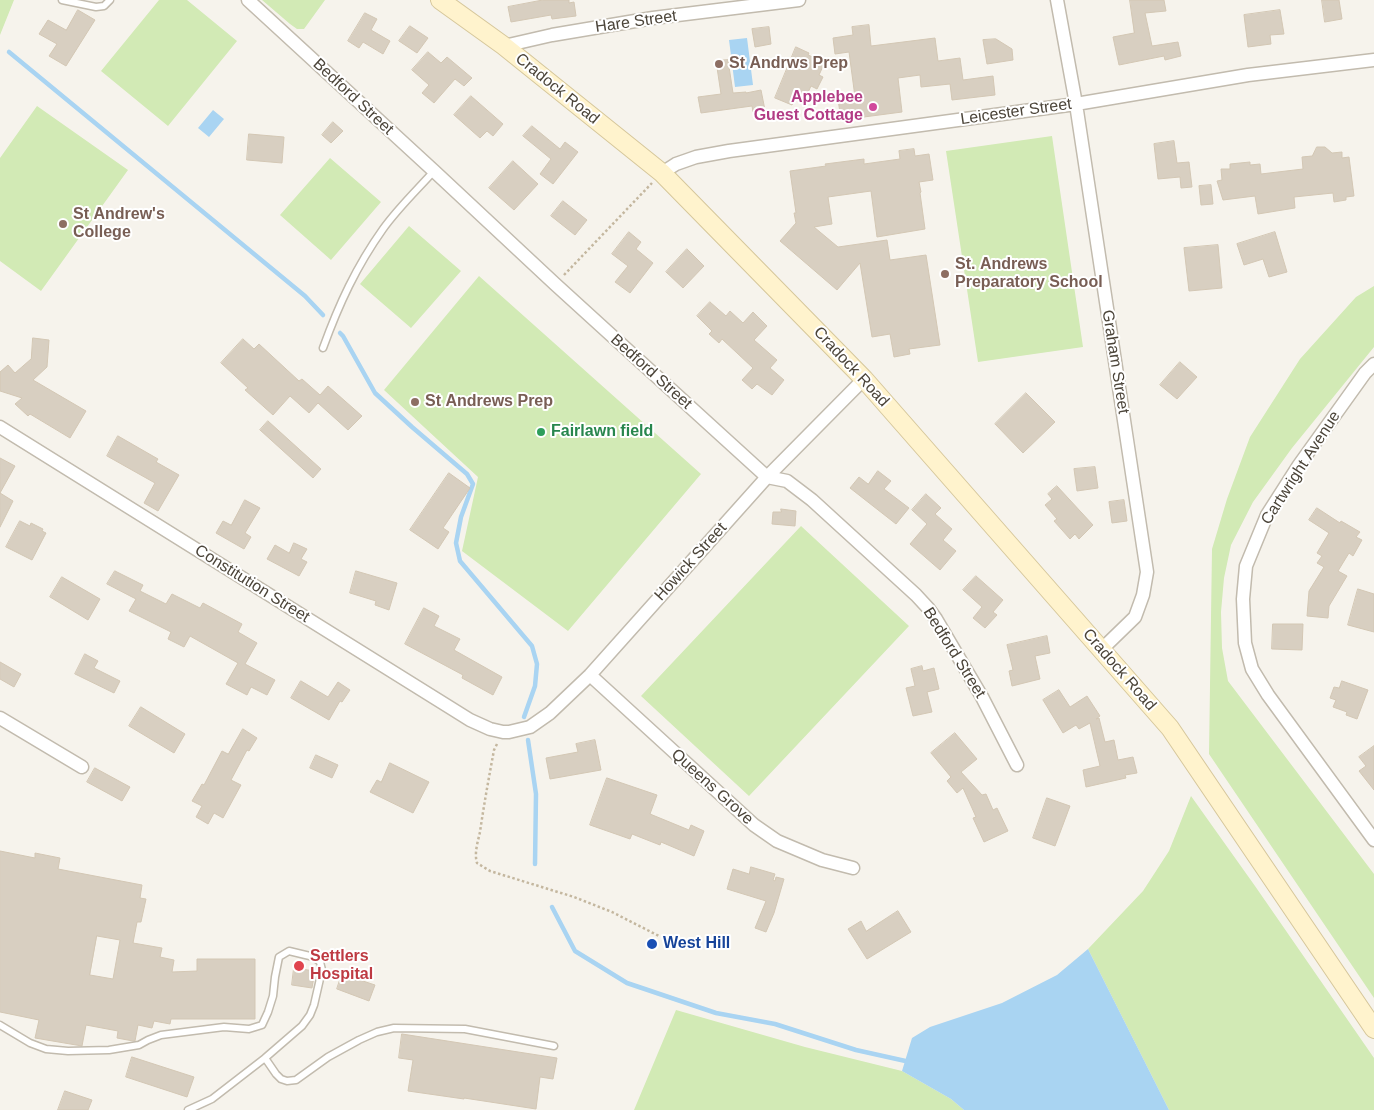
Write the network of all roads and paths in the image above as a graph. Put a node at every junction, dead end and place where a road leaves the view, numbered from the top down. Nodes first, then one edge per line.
1 (62, 0) edge
2 (110, 0) edge
3 (248, 0) edge
4 (440, 0) edge
5 (800, 0) edge
6 (1057, 0) edge
7 (504, 46) junction
8 (1374, 60) edge
9 (1076, 104) junction
10 (434, 171) junction
11 (662, 173) junction
12 (555, 284) junction
13 (323, 348) dead end
14 (1374, 364) edge
15 (864, 379) junction
16 (0, 427) edge
17 (767, 477) junction
18 (1101, 650) junction
19 (590, 675) junction
20 (0, 718) edge
21 (506, 732) junction
22 (1017, 765) dead end
23 (82, 767) dead end
24 (1374, 840) edge
25 (853, 868) dead end
26 (659, 936) dead end
27 (0, 1025) edge
28 (1374, 1029) edge
29 (554, 1046) dead end
30 (265, 1058) junction
31 (188, 1110) edge

1 - 2 lane
3 - 10 street, Bedford Street
4 - 7 main road, Cradock Road
5 - 7 street, Hare Street
6 - 9 street, Graham Street
7 - 11 main road, Cradock Road
8 - 9 street, Leicester Street
9 - 11 street, Leicester Street
9 - 18 street, Graham Street
10 - 12 street, Bedford Street
10 - 13 lane
11 - 12 path
11 - 15 main road, Cradock Road
12 - 17 street, Bedford Street
14 - 24 street, Cartwright Avenue
15 - 17 street, Howick Street
15 - 18 main road, Cradock Road
16 - 21 street, Constitution Street
17 - 19 street, Howick Street
17 - 22 street, Bedford Street
18 - 28 main road, Cradock Road
19 - 21 street, Howick Street
19 - 25 street, Queens Grove
20 - 23 street
21 - 26 path
27 - 30 lane
29 - 30 lane
30 - 31 lane

